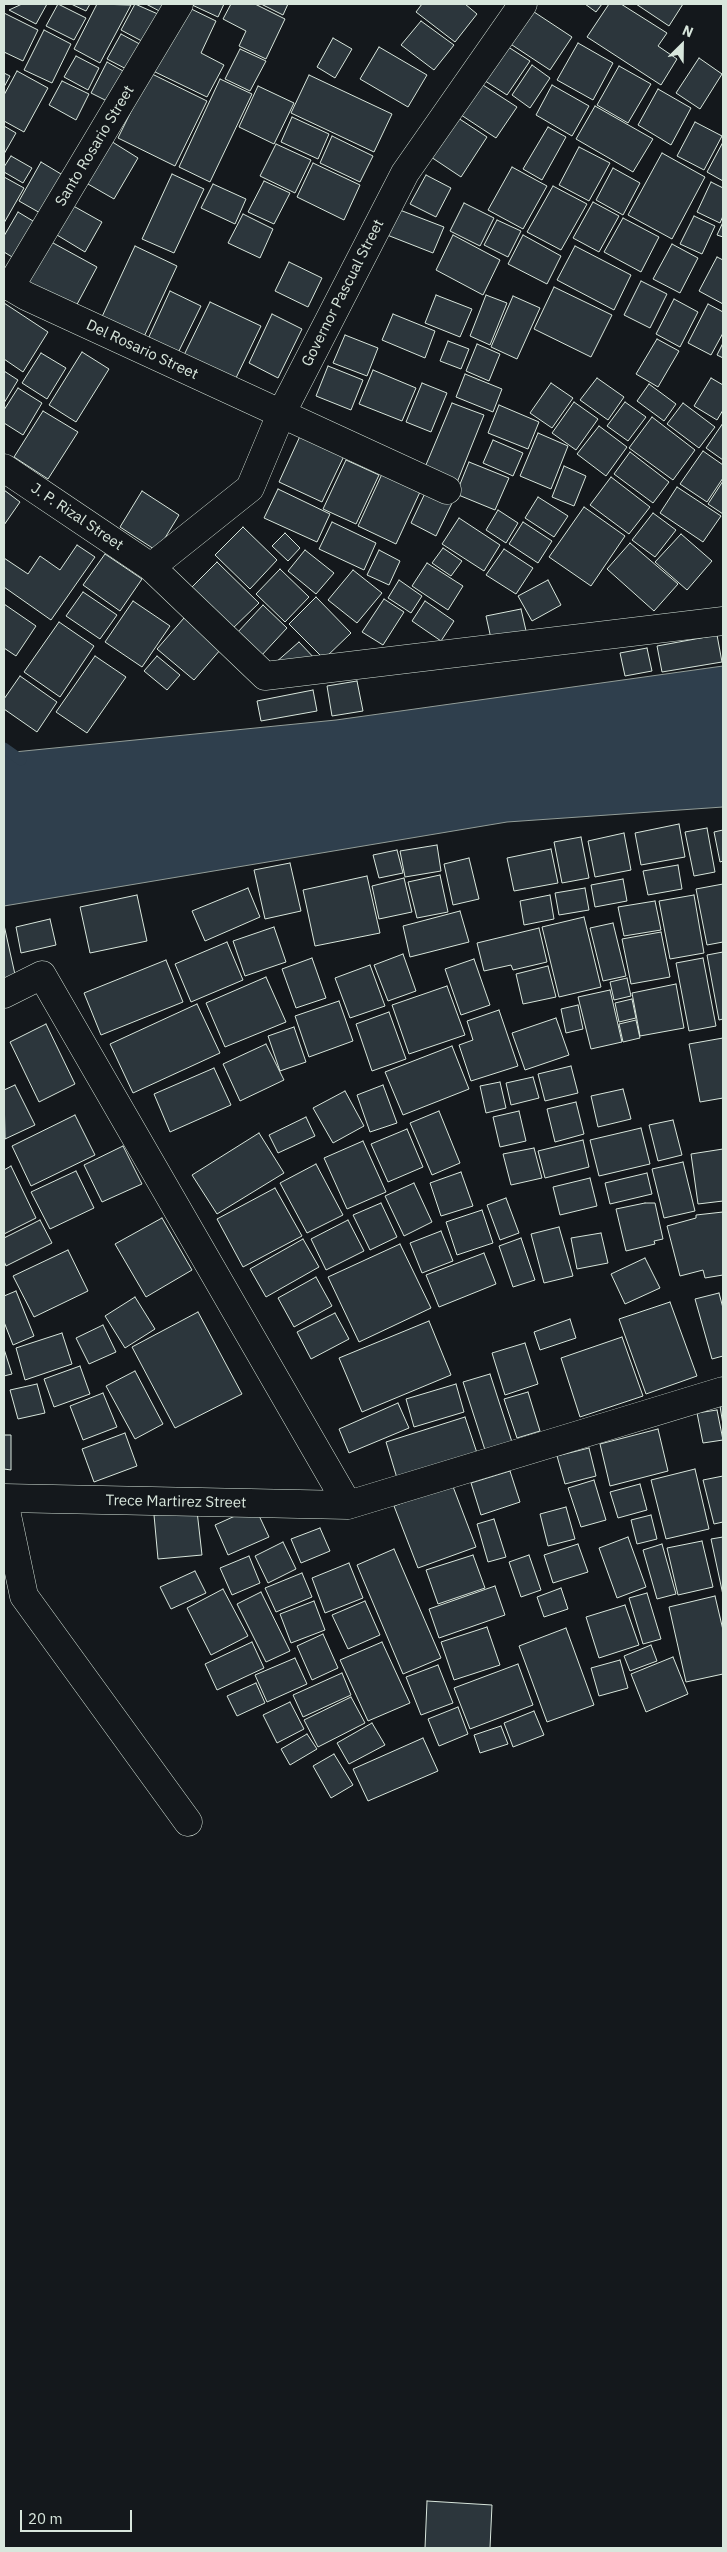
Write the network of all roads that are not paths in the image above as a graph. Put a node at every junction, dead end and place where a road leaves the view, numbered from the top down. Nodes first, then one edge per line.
1 (179, 4) edge
2 (524, 4) edge
3 (7, 285) edge
4 (281, 414) junction
5 (4, 468) edge
6 (447, 490) dead end
7 (151, 567) junction
8 (723, 621) edge
9 (4, 994) edge
10 (723, 1391) edge
11 (4, 1499) edge
12 (348, 1505) junction
13 (188, 1822) dead end

1 - 3 street, Santo Rosario Street
2 - 4 street, Governor Pascual Street
3 - 4 street, Del Rosario Street
4 - 6 street, Del Rosario Street
4 - 7 street, Governor Pascual Street
5 - 7 street, J. P. Rizal Street
7 - 8 street, J. P. Rizal Street
9 - 12 street
10 - 12 street, Trece Martirez Street
11 - 12 street, Trece Martirez Street
11 - 13 street

